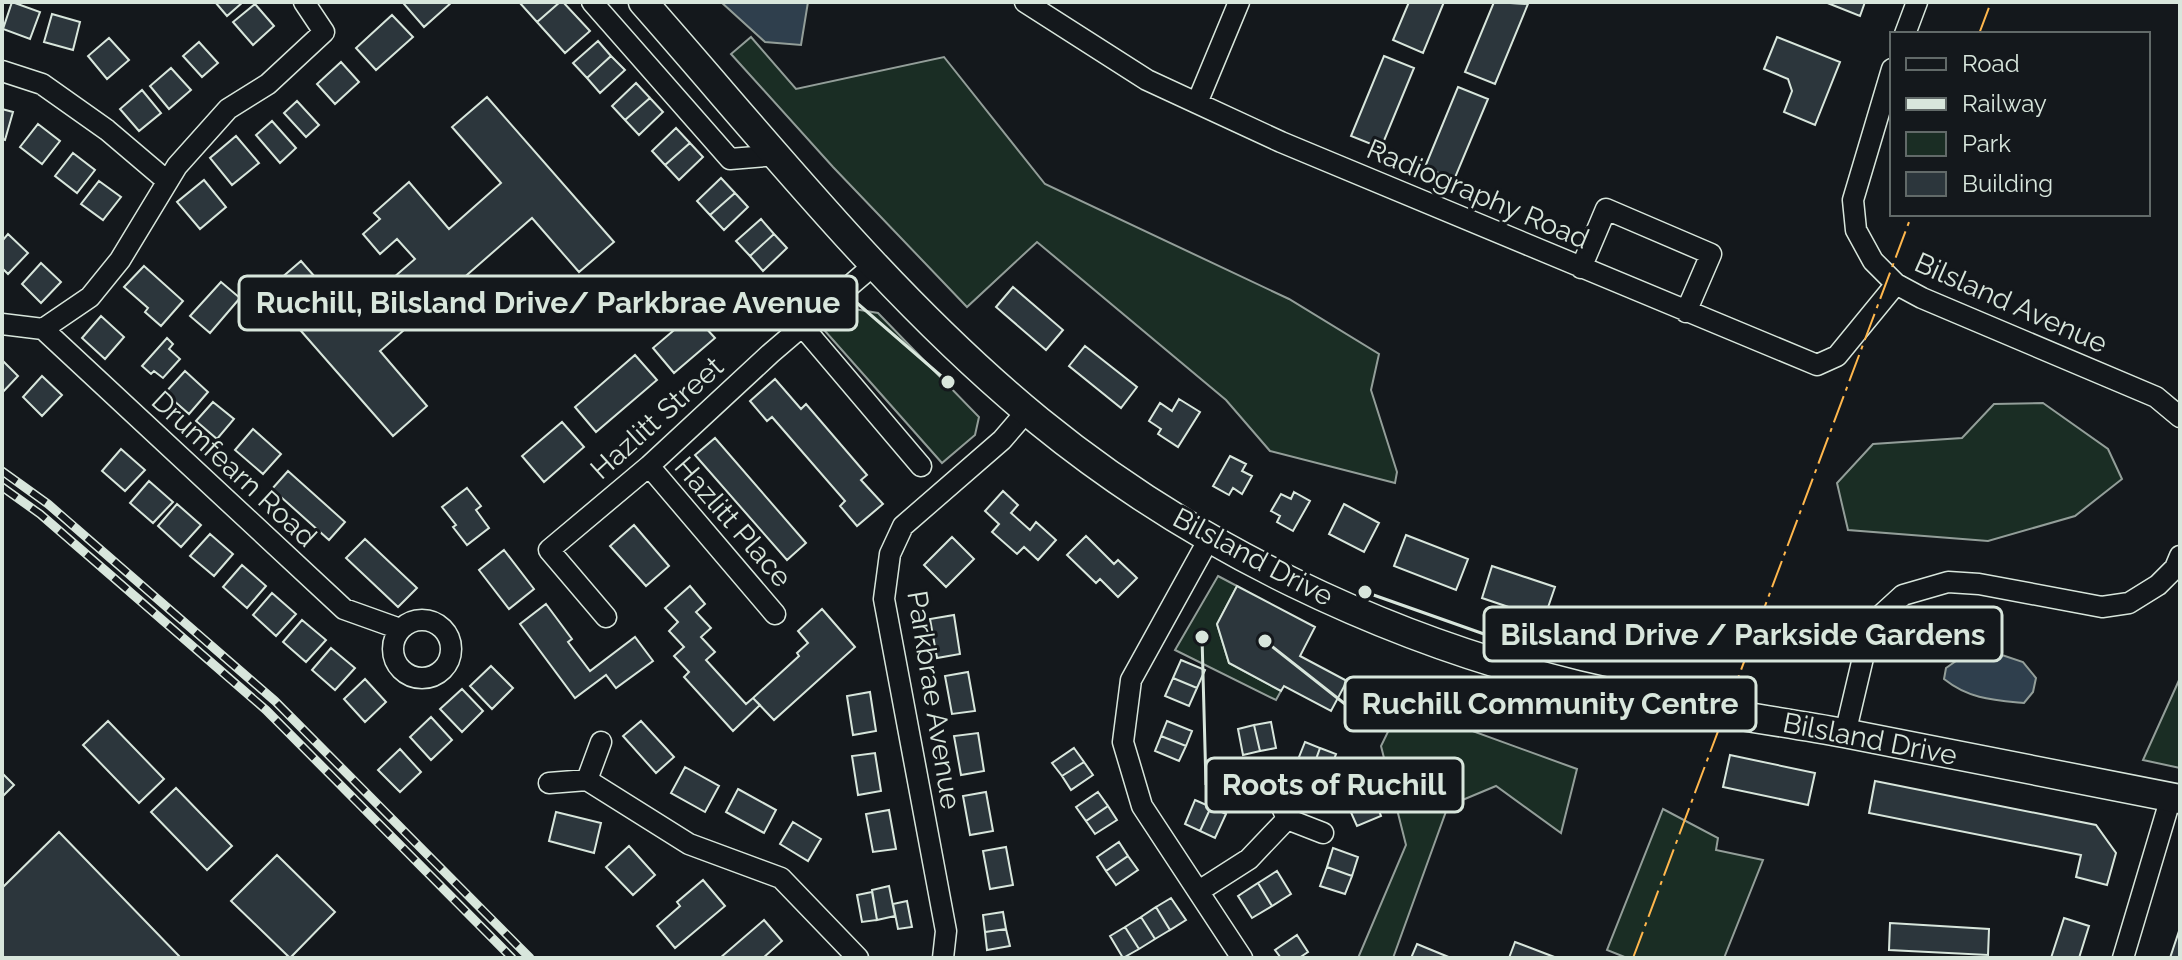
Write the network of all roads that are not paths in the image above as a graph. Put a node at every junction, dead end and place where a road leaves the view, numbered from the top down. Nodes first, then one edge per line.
1 (304, 2) edge
2 (592, 2) edge
3 (643, 2) edge
4 (1026, 2) edge
5 (1239, 2) edge
6 (1917, 2) edge
7 (1906, 32) edge
8 (2, 71) edge
9 (1890, 76) edge
10 (1197, 103) junction
11 (778, 155) junction
12 (167, 181) junction
13 (874, 265) junction
14 (1581, 268) junction
15 (1896, 284) junction
16 (1686, 312) junction
17 (2, 324) edge
18 (803, 327) junction
19 (43, 329) junction
20 (1027, 411) junction
21 (2180, 417) edge
22 (649, 466) junction
23 (921, 466) dead end
24 (1210, 537) junction
25 (2180, 556) edge
26 (775, 614) dead end
27 (606, 617) dead end
28 (400, 629) dead end
29 (1845, 734) junction
30 (601, 742) dead end
31 (587, 780) junction
32 (549, 783) dead end
33 (1272, 784) dead end
34 (2176, 798) edge
35 (1287, 819) junction
36 (1323, 833) dead end
37 (1199, 891) junction
38 (858, 958) edge
39 (943, 958) edge
40 (1242, 958) edge
41 (2123, 958) edge

1 - 12 street
2 - 11 street
3 - 11 main road, Bilsland Drive
4 - 10 street, Radiography Road
5 - 10 street
6 - 7 street
8 - 12 street
9 - 15 street, Bilsland Avenue
10 - 14 street, Radiography Road
11 - 13 main road, Bilsland Drive
12 - 19 street
13 - 18 street, Hazlitt Street
13 - 20 main road, Bilsland Drive
14 - 16 street, Radiography Road
14 - 16 street
15 - 16 street, Radiography Road
15 - 21 street, Bilsland Avenue
17 - 19 street
18 - 22 street, Hazlitt Street
18 - 23 street
19 - 28 street, Drumfearn Road
20 - 24 main road, Bilsland Drive
20 - 39 street, Parkbrae Avenue
22 - 26 street, Hazlitt Place
22 - 27 street, Hazlitt Street
24 - 29 main road, Bilsland Drive
24 - 37 street
25 - 29 street
29 - 34 main road, Bilsland Drive
30 - 31 street
31 - 32 street
31 - 38 street
33 - 35 street
34 - 41 street
35 - 36 street
35 - 37 street
37 - 40 street

